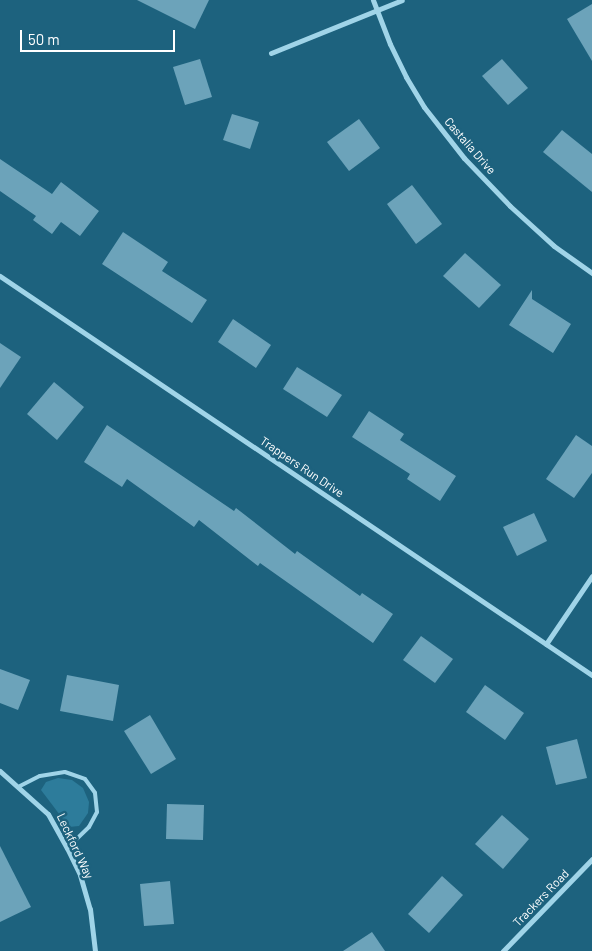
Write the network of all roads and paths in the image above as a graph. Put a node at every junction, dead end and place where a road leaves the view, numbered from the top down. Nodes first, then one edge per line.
1 (373, 0) edge
2 (402, 0) edge
3 (377, 10) junction
4 (271, 53) dead end
5 (592, 273) edge
6 (0, 276) edge
7 (592, 576) edge
8 (546, 644) junction
9 (592, 675) edge
10 (0, 771) edge
11 (20, 786) junction
12 (67, 848) junction
13 (592, 859) edge
14 (95, 951) edge
15 (503, 951) edge

1 - 3 street, Castalia Drive
2 - 3 street
3 - 4 street
3 - 5 street, Castalia Drive
6 - 8 street, Trappers Run Drive
7 - 8 street
8 - 9 street, Trappers Run Drive
10 - 11 street, Leckford Way
11 - 12 street, Leckford Way
11 - 12 lane
12 - 14 street, Leckford Way
13 - 15 street, Trackers Road

